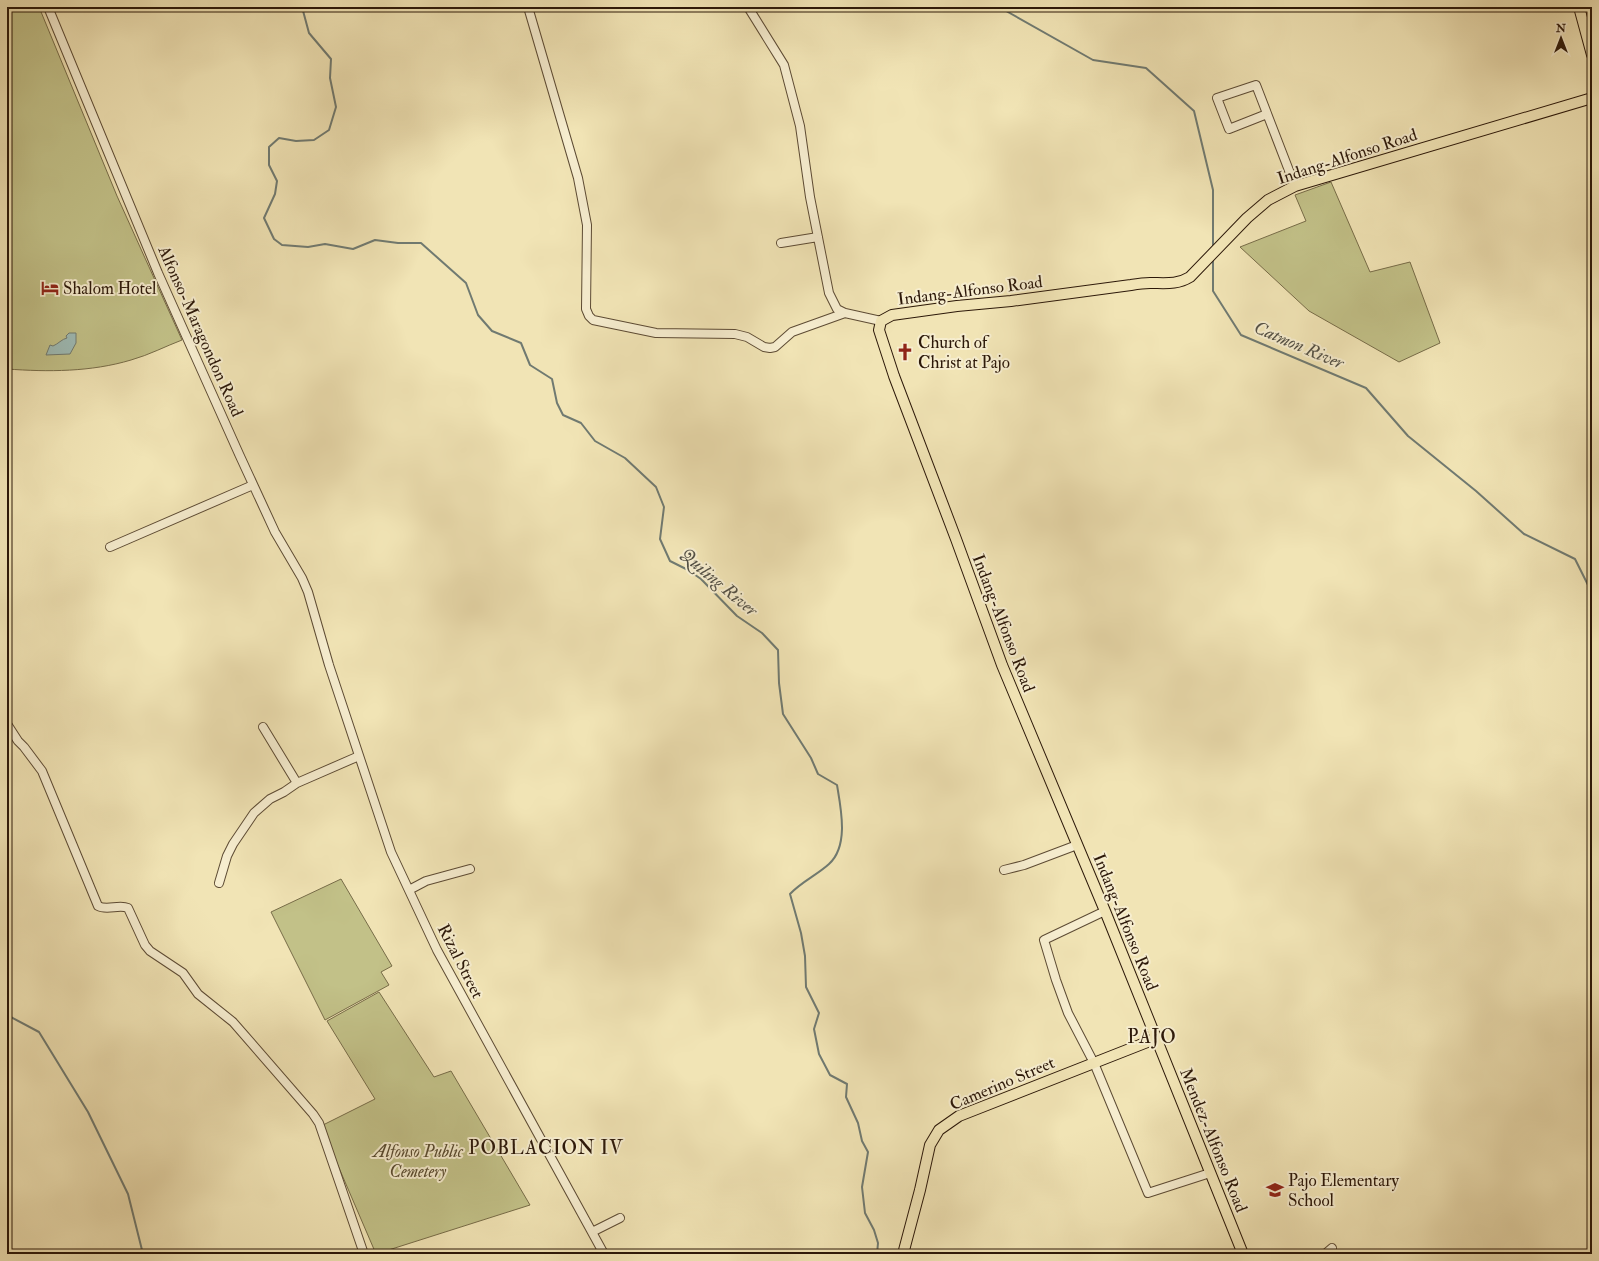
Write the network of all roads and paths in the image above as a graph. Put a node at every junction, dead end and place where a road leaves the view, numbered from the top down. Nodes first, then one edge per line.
1 (48, 7) edge
2 (528, 7) edge
3 (748, 7) edge
4 (1580, 7) edge
5 (1592, 55) edge
6 (1592, 98) edge
7 (1267, 114) junction
8 (1295, 186) junction
9 (818, 237) junction
10 (781, 243) dead end
11 (844, 313) junction
12 (881, 321) junction
13 (253, 485) junction
14 (110, 548) dead end
15 (329, 665) joint
16 (7, 724) edge
17 (263, 727) dead end
18 (359, 756) junction
19 (297, 783) junction
20 (1077, 845) junction
21 (470, 869) dead end
22 (1004, 870) dead end
23 (219, 883) dead end
24 (409, 890) junction
25 (1105, 911) junction
26 (1155, 1039) junction
27 (1094, 1063) junction
28 (1210, 1173) junction
29 (620, 1218) dead end
30 (592, 1232) junction
31 (1332, 1248) dead end
32 (364, 1254) edge
33 (604, 1254) edge
34 (903, 1254) edge
35 (1243, 1254) edge
36 (1325, 1254) edge

1 - 13 street, Alfonso-Maragondon Road
2 - 11 street
3 - 9 street
4 - 5 main road
6 - 8 main road, Indang-Alfonso Road
7 - 7 street
7 - 8 street
8 - 12 main road, Indang-Alfonso Road
9 - 10 street
9 - 11 street
11 - 12 street
12 - 20 main road, Indang-Alfonso Road
13 - 14 street
13 - 15 street, Alfonso-Maragondon Road
15 - 18 street, Rizal Street
16 - 32 street
17 - 19 street
18 - 19 street
18 - 24 street, Rizal Street
19 - 23 street
20 - 22 street
20 - 25 main road, Indang-Alfonso Road
21 - 24 street
24 - 30 street, Rizal Street
25 - 26 main road, Indang-Alfonso Road
25 - 27 street
26 - 27 main road, Camerino Street
26 - 28 main road, Mendez-Alfonso Road
27 - 28 street
27 - 34 main road, Camerino Street
28 - 35 main road, Mendez-Alfonso Road
29 - 30 street
30 - 33 street, Rizal Street
31 - 36 street

